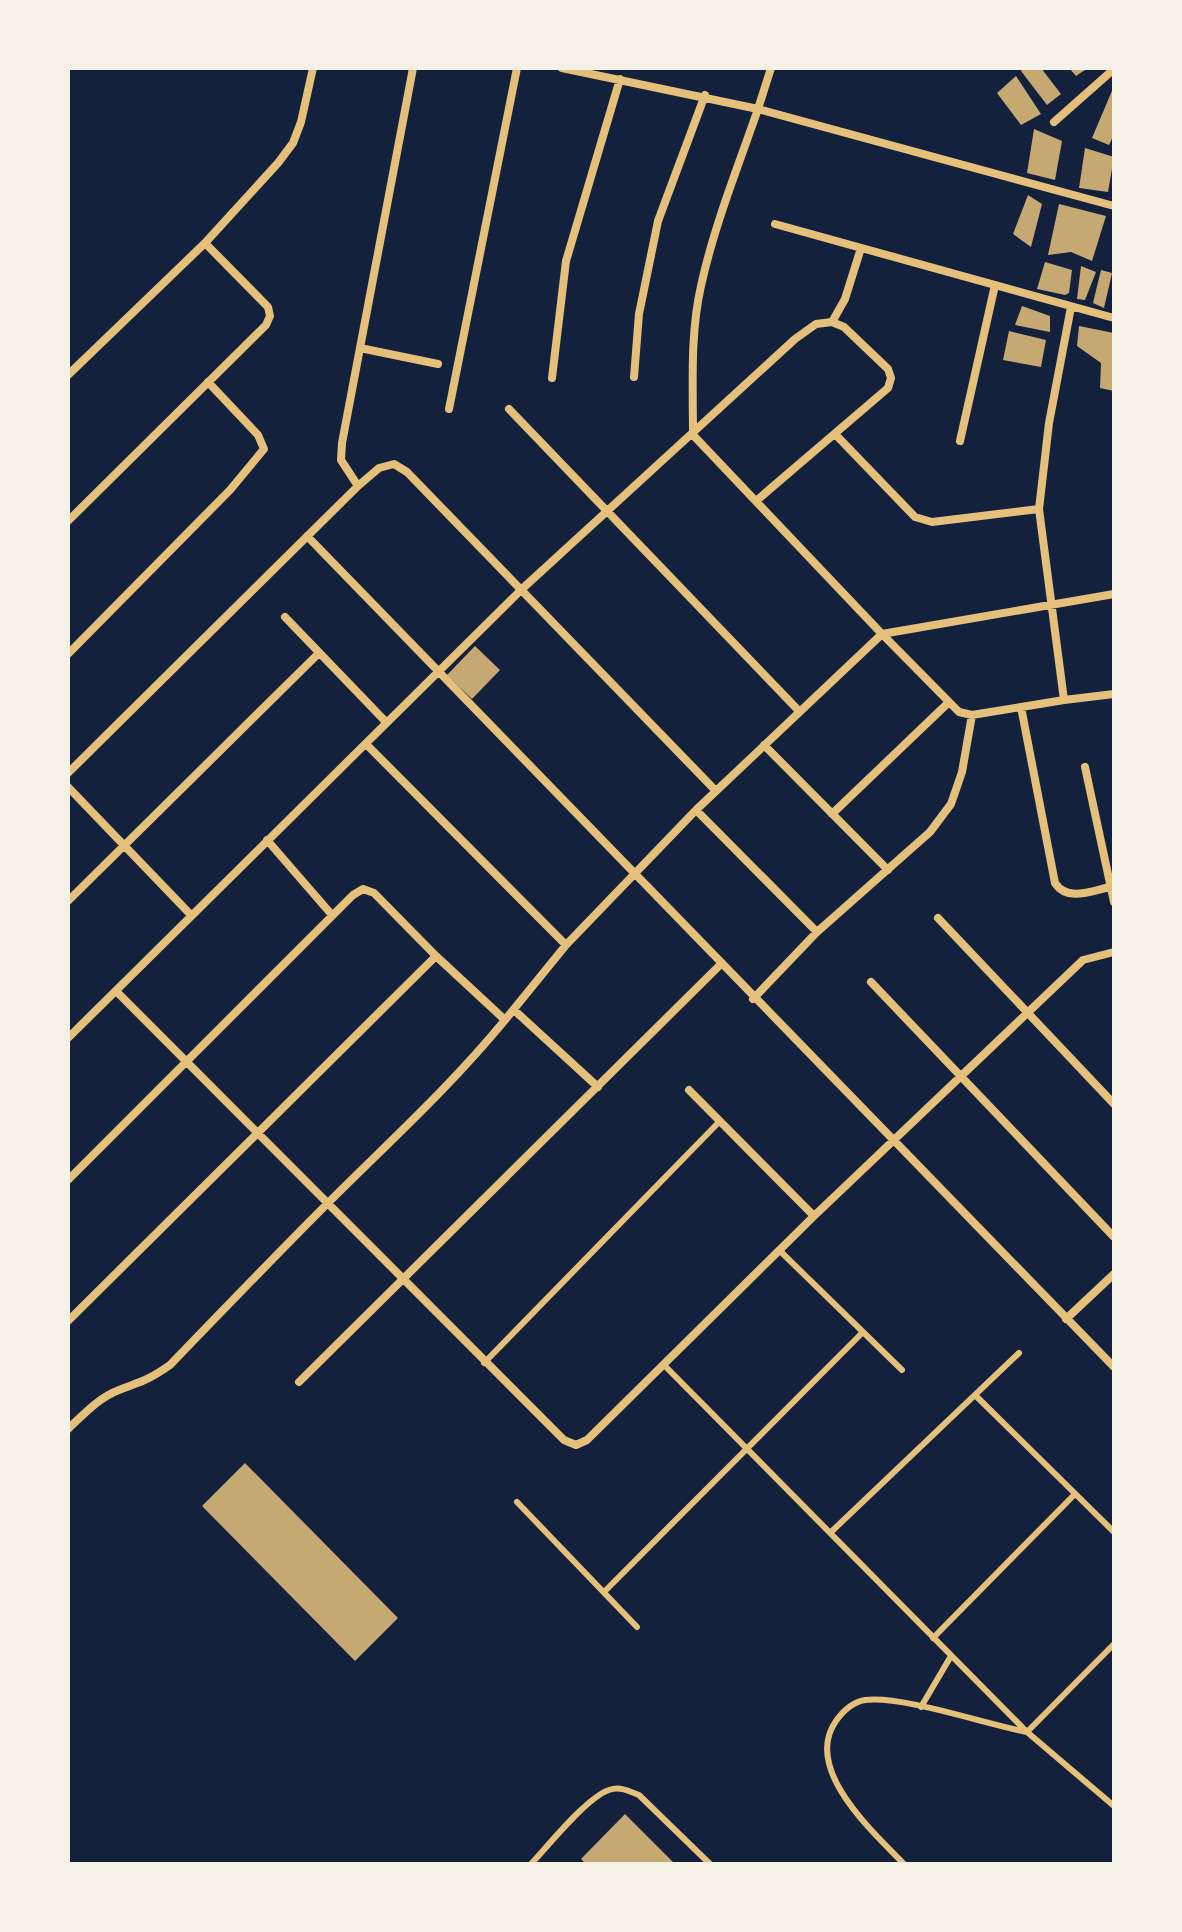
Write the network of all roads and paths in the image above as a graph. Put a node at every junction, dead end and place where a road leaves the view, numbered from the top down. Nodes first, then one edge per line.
1 (313, 68) edge
2 (413, 68) edge
3 (517, 68) edge
4 (562, 68) edge
5 (771, 68) edge
6 (1114, 69) edge
7 (620, 79) junction
8 (705, 95) junction
9 (758, 109) junction
10 (1054, 122) dead end
11 (1114, 206) edge
12 (775, 224) dead end
13 (205, 243) junction
14 (861, 248) junction
15 (995, 285) junction
16 (1071, 307) junction
17 (1114, 318) edge
18 (832, 322) junction
19 (360, 348) junction
20 (438, 364) dead end
21 (68, 375) edge
22 (634, 377) dead end
23 (552, 378) dead end
24 (208, 382) junction
25 (449, 409) dead end
26 (509, 409) dead end
27 (835, 434) junction
28 (693, 435) junction
29 (960, 441) dead end
30 (358, 486) junction
31 (756, 501) junction
32 (1039, 509) junction
33 (605, 511) junction
34 (68, 521) edge
35 (307, 536) junction
36 (522, 589) junction
37 (1114, 594) edge
38 (1052, 602) junction
39 (285, 617) dead end
40 (882, 634) junction
41 (319, 653) junction
42 (68, 654) edge
43 (439, 672) junction
44 (1114, 694) edge
45 (1064, 700) junction
46 (948, 703) junction
47 (1021, 707) junction
48 (799, 711) junction
49 (972, 715) junction
50 (386, 722) junction
51 (366, 744) junction
52 (764, 745) junction
53 (1085, 767) dead end
54 (68, 773) edge
55 (68, 787) edge
56 (715, 790) junction
57 (696, 810) junction
58 (832, 814) junction
59 (267, 840) junction
60 (124, 845) junction
61 (888, 870) junction
62 (635, 873) junction
63 (1112, 887) edge
64 (68, 901) edge
65 (1114, 902) edge
66 (191, 915) junction
67 (332, 915) junction
68 (938, 918) dead end
69 (817, 932) junction
70 (566, 945) junction
71 (1114, 952) edge
72 (436, 956) junction
73 (720, 965) junction
74 (871, 982) dead end
75 (116, 991) junction
76 (753, 999) junction
77 (514, 1010) junction
78 (1029, 1013) junction
79 (505, 1020) junction
80 (68, 1038) edge
81 (187, 1061) junction
82 (961, 1076) junction
83 (598, 1087) junction
84 (689, 1090) dead end
85 (1114, 1104) edge
86 (720, 1121) junction
87 (258, 1131) junction
88 (892, 1141) junction
89 (68, 1180) edge
90 (329, 1202) junction
91 (814, 1216) junction
92 (1114, 1237) edge
93 (779, 1250) junction
94 (1114, 1274) edge
95 (403, 1279) junction
96 (1066, 1319) junction
97 (68, 1321) edge
98 (863, 1332) junction
99 (1019, 1353) dead end
100 (484, 1363) junction
101 (664, 1365) junction
102 (1114, 1367) edge
103 (902, 1370) dead end
104 (299, 1382) dead end
105 (975, 1395) junction
106 (68, 1429) edge
107 (746, 1447) junction
108 (1075, 1494) junction
109 (517, 1502) dead end
110 (1114, 1532) edge
111 (830, 1533) junction
112 (604, 1592) junction
113 (637, 1627) dead end
114 (933, 1638) junction
115 (1114, 1644) edge
116 (951, 1656) junction
117 (921, 1707) junction
118 (1027, 1732) junction
119 (1114, 1806) edge
120 (531, 1864) edge
121 (710, 1864) edge
122 (904, 1864) edge

1 - 13 street
2 - 19 street
3 - 25 street
4 - 7 street
5 - 9 street
6 - 10 street
7 - 8 street
7 - 23 street
8 - 9 street
8 - 22 street
9 - 11 street
9 - 28 street
12 - 14 street
13 - 21 street
13 - 24 street
14 - 15 street
14 - 18 street
15 - 16 street
15 - 29 street
16 - 17 street
16 - 32 street
18 - 27 street
18 - 28 street
19 - 20 street
19 - 30 street
24 - 34 street
24 - 42 street
26 - 33 street
27 - 31 street
27 - 32 street
28 - 31 street
28 - 33 street
30 - 35 street
30 - 36 street
31 - 40 street
32 - 38 street
33 - 36 street
33 - 48 street
35 - 43 street
35 - 54 street
36 - 43 street
36 - 56 street
37 - 38 street
38 - 40 street
38 - 45 street
39 - 41 street
40 - 46 street
40 - 48 street
41 - 50 street
41 - 60 street
43 - 50 street
43 - 62 street
44 - 45 street
45 - 47 street
46 - 49 street
46 - 58 street
47 - 49 street
47 - 63 street
48 - 52 street
49 - 61 street
50 - 51 street
51 - 59 street
51 - 70 street
52 - 56 street
52 - 58 street
53 - 63 street
55 - 60 street
56 - 57 street
57 - 62 street
57 - 69 street
58 - 61 street
59 - 66 street
59 - 67 street
60 - 64 street
60 - 66 street
61 - 69 street
62 - 70 street
62 - 73 street
63 - 65 street
66 - 75 street
67 - 72 street
67 - 81 street
68 - 78 street
69 - 76 street
70 - 77 street
71 - 78 street
72 - 79 street
72 - 87 street
73 - 76 street
73 - 83 street
74 - 82 street
75 - 80 street
75 - 81 street
76 - 88 street
77 - 79 street
77 - 83 street
78 - 82 street
78 - 85 street
79 - 90 street
81 - 87 street
81 - 89 street
82 - 88 street
82 - 92 street
83 - 95 street
84 - 86 street
86 - 91 street
86 - 100 lane
87 - 90 street
87 - 97 street
88 - 91 street
88 - 96 street
90 - 95 street
90 - 106 street
91 - 93 street
93 - 98 lane
93 - 101 street
94 - 96 street
95 - 100 street
95 - 104 street
96 - 102 street
98 - 103 lane
98 - 107 lane
99 - 105 lane
100 - 101 street
101 - 107 lane
105 - 108 lane
105 - 111 lane
107 - 111 lane
107 - 112 lane
108 - 110 lane
108 - 114 lane
109 - 112 lane
111 - 114 lane
112 - 113 lane
114 - 116 lane
115 - 118 lane
116 - 117 lane
116 - 118 lane
117 - 118 lane
117 - 122 lane
118 - 119 lane
120 - 121 lane

